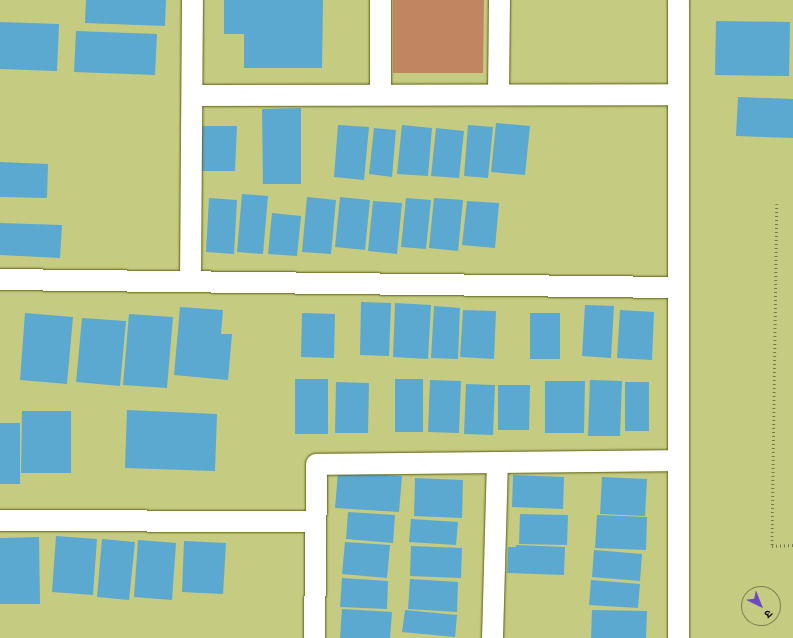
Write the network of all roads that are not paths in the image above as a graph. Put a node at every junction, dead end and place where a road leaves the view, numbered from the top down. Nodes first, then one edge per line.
1 (192, 0) edge
2 (380, 0) edge
3 (499, 0) edge
4 (678, 0) edge
5 (192, 94) junction
6 (380, 94) junction
7 (498, 94) junction
8 (678, 94) junction
9 (0, 279) edge
10 (190, 281) junction
11 (678, 287) junction
12 (678, 460) junction
13 (497, 462) junction
14 (0, 520) edge
15 (315, 521) junction
16 (314, 638) edge
17 (492, 638) edge
18 (678, 638) edge

1 - 5 street
2 - 6 street
3 - 7 street
4 - 8 street
5 - 6 street
5 - 10 street
6 - 7 street
7 - 8 street
8 - 11 street
9 - 10 street
10 - 11 street
11 - 12 street
12 - 13 street
12 - 18 street
13 - 15 street
13 - 17 street
14 - 15 street
15 - 16 street

